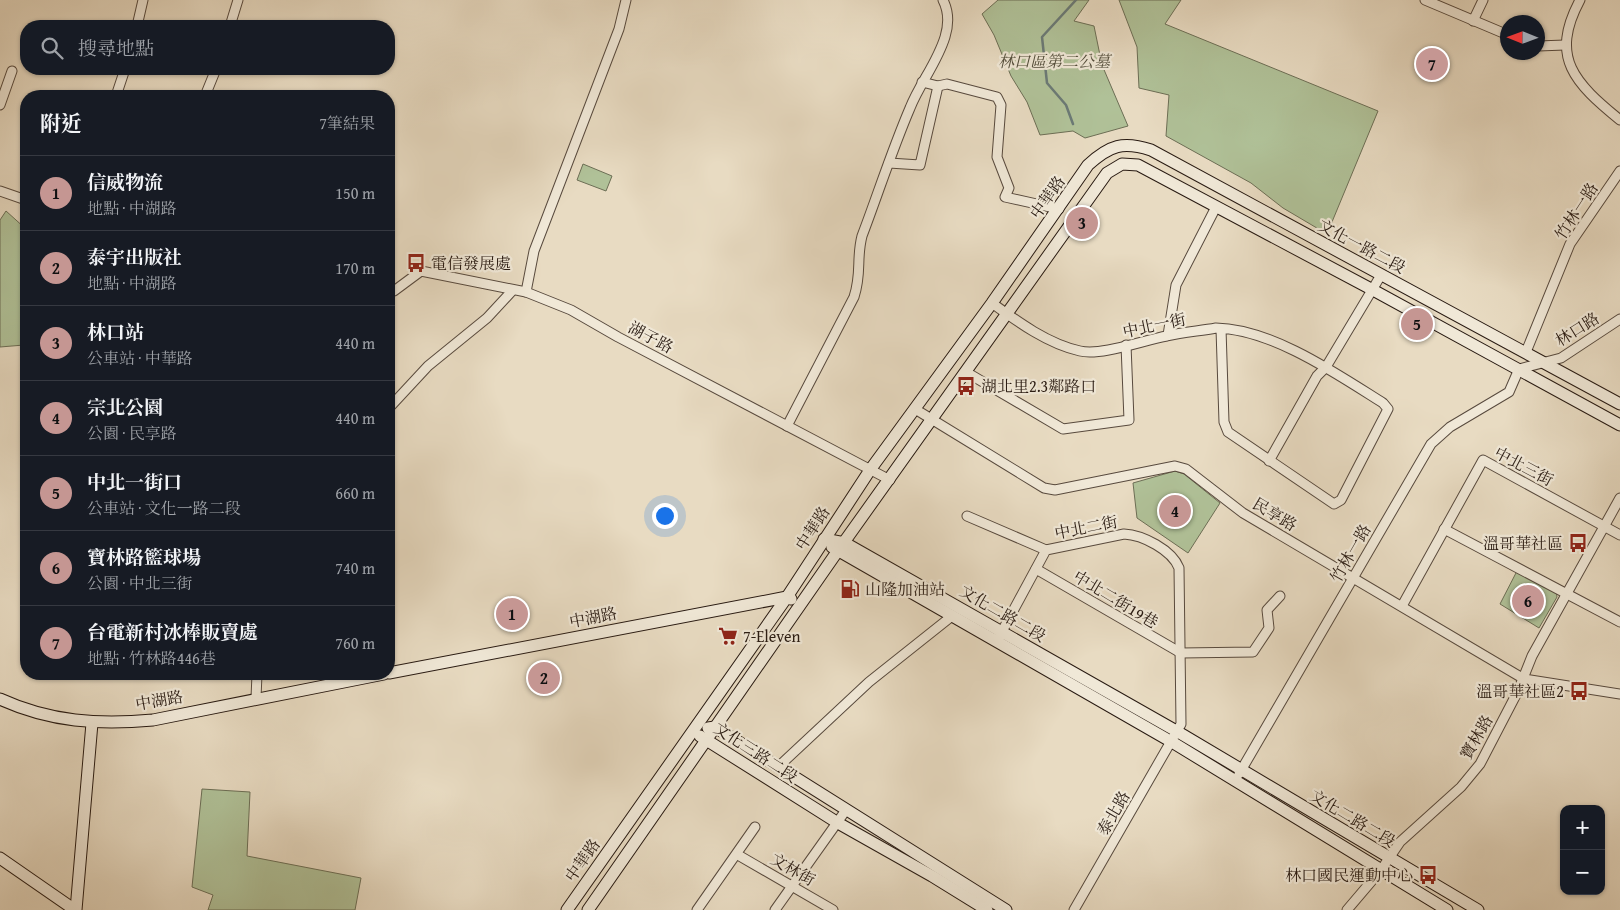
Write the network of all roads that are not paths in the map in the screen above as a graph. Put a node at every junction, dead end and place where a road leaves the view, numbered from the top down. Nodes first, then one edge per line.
1 (143, 0) edge
2 (238, 0) edge
3 (626, 0) edge
4 (943, 0) edge
5 (1425, 0) edge
6 (1483, 0) edge
7 (1580, 0) edge
8 (138, 20) edge
9 (232, 20) edge
10 (1473, 20) junction
11 (1500, 32) edge
12 (1565, 45) junction
13 (1545, 46) edge
14 (12, 71) dead end
15 (123, 75) edge
16 (214, 75) edge
17 (922, 82) junction
18 (938, 86) junction
19 (118, 90) edge
20 (207, 90) edge
21 (0, 105) edge
22 (1620, 120) edge
23 (889, 163) junction
24 (1088, 165) joint
25 (1620, 171) edge
26 (1107, 173) joint
27 (0, 191) edge
28 (20, 198) edge
29 (1216, 207) junction
30 (1059, 209) junction
31 (1381, 274) junction
32 (395, 290) edge
33 (1373, 290) junction
34 (512, 291) junction
35 (526, 292) junction
36 (992, 303) junction
37 (1008, 315) junction
38 (1620, 319) edge
39 (1221, 328) junction
40 (1168, 335) junction
41 (1126, 345) junction
42 (1526, 352) junction
43 (1544, 362) junction
44 (1326, 367) junction
45 (1520, 370) junction
46 (966, 372) junction
47 (395, 402) edge
48 (1620, 404) edge
49 (916, 409) junction
50 (931, 420) junction
51 (1620, 425) edge
52 (787, 426) junction
53 (1269, 461) junction
54 (870, 470) junction
55 (890, 480) junction
56 (1620, 498) edge
57 (967, 516) dead end
58 (1604, 527) junction
59 (1444, 529) junction
60 (1620, 535) edge
61 (824, 539) junction
62 (845, 542) junction
63 (1046, 550) junction
64 (837, 552) junction
65 (1036, 569) junction
66 (1353, 578) junction
67 (1567, 594) junction
68 (1280, 596) dead end
69 (787, 597) junction
70 (801, 604) junction
71 (1402, 606) junction
72 (952, 616) junction
73 (1620, 622) edge
74 (1003, 631) junction
75 (997, 642) junction
76 (1181, 653) junction
77 (395, 672) edge
78 (1524, 679) junction
79 (257, 680) edge
80 (352, 680) edge
81 (1620, 694) edge
82 (256, 698) junction
83 (0, 699) edge
84 (92, 723) junction
85 (715, 727) junction
86 (694, 729) junction
87 (1178, 732) junction
88 (706, 741) junction
89 (1172, 742) junction
90 (778, 767) junction
91 (1242, 769) junction
92 (1236, 781) junction
93 (846, 810) junction
94 (838, 823) junction
95 (756, 827) dead end
96 (738, 855) junction
97 (0, 858) edge
98 (1390, 859) junction
99 (1382, 870) junction
100 (794, 886) junction
101 (75, 910) edge
102 (566, 910) edge
103 (588, 910) edge
104 (697, 910) edge
105 (775, 910) edge
106 (833, 910) edge
107 (987, 910) edge
108 (1006, 910) edge
109 (1074, 910) edge
110 (1347, 910) edge
111 (1447, 910) edge
112 (1478, 910) edge

1 - 8 street
2 - 9 street
3 - 35 street
4 - 17 street
5 - 10 street
6 - 10 street
7 - 12 street
10 - 11 street
12 - 13 street
12 - 22 street
14 - 21 street
15 - 19 street
16 - 20 street
17 - 18 street
17 - 23 street
18 - 23 street
18 - 30 street
23 - 52 street
24 - 30 street, 中華路
24 - 31 street, 文化一路二段
25 - 42 street, 竹林一路
26 - 29 street, 文化一路二段
26 - 37 street, 中華路
27 - 28 street
29 - 33 street, 文化一路二段
29 - 40 street
30 - 36 street, 中華路
31 - 33 street
31 - 42 street, 文化一路二段
32 - 34 street, 湖子路
33 - 44 street
33 - 45 street, 文化一路二段
34 - 35 street, 湖子路
34 - 47 street
35 - 52 street, 湖子路
36 - 37 street, 中北一街
36 - 49 street, 中華路
37 - 41 street, 中北一街
37 - 46 street, 中華路
38 - 43 street, 林口路
39 - 40 street, 中北一街
39 - 44 street, 中北一街
39 - 53 street
40 - 41 street, 中北一街
41 - 46 street
42 - 43 street, 文化一路二段
42 - 45 street
43 - 45 street, 林口路
43 - 48 street, 文化一路二段
44 - 53 street
44 - 53 street, 中北一街
45 - 51 street, 文化一路二段
45 - 66 street, 竹林一路
46 - 50 street, 中華路
49 - 50 street, 民享路
49 - 54 street, 中華路
50 - 55 street, 中華路
50 - 66 street, 民享路
52 - 54 street, 湖子路
54 - 55 street, 湖子路
54 - 61 street, 中華路
55 - 62 street, 中華路
56 - 58 street, 寶林路
57 - 63 street
58 - 59 street, 中北三街
58 - 60 street, 中北三街
58 - 67 street, 寶林路
59 - 67 street
59 - 71 street, 中北三街
61 - 62 street, 文化二路二段
61 - 64 street, 文化二路二段
61 - 69 street, 中華路
62 - 64 street, 中華路
62 - 74 street, 文化二路二段
63 - 65 street, 中北二街
63 - 76 street, 中北二街
64 - 70 street, 中華路
64 - 72 street, 文化二路二段
65 - 74 street, 中北二街
65 - 76 street, 中北二街19巷
66 - 71 street, 民享路
66 - 91 street, 竹林一路
67 - 73 street
67 - 78 street, 寶林路
68 - 76 street
69 - 70 street
69 - 77 street, 中湖路
69 - 86 street, 中華路
70 - 85 street, 中華路
71 - 78 street, 民享路
72 - 75 street, 文化二路二段
72 - 90 street
74 - 75 street, 中北二街
74 - 87 street, 文化二路二段
75 - 89 street, 文化二路二段
76 - 87 street, 中北二街
78 - 81 street, 民享路
78 - 98 street, 寶林路
79 - 82 street
80 - 82 street, 中湖路
82 - 84 street, 中湖路
83 - 84 street, 中湖路
84 - 101 street
85 - 86 street, 文化三路二段
85 - 88 street, 中華路
85 - 90 street, 文化三路二段
86 - 88 street, 文化三路二段
86 - 102 street, 中華路
87 - 89 street, 泰北路
87 - 91 street, 文化二路二段
88 - 94 street, 文化三路二段
88 - 103 street, 中華路
89 - 92 street, 文化二路二段
89 - 109 street, 泰北路
90 - 93 street, 文化三路二段
91 - 92 street, 竹林一路
91 - 98 street, 文化二路二段
92 - 99 street, 文化二路二段
93 - 94 street
93 - 108 street, 文化三路二段
94 - 100 street
94 - 107 street, 文化三路二段
95 - 96 street
96 - 100 street, 文林街
96 - 104 street
97 - 101 street
98 - 99 street, 寶林路
98 - 112 street, 文化二路二段
99 - 110 street, 寶林路
99 - 111 street, 文化二路二段
100 - 105 street
100 - 106 street, 文林街

